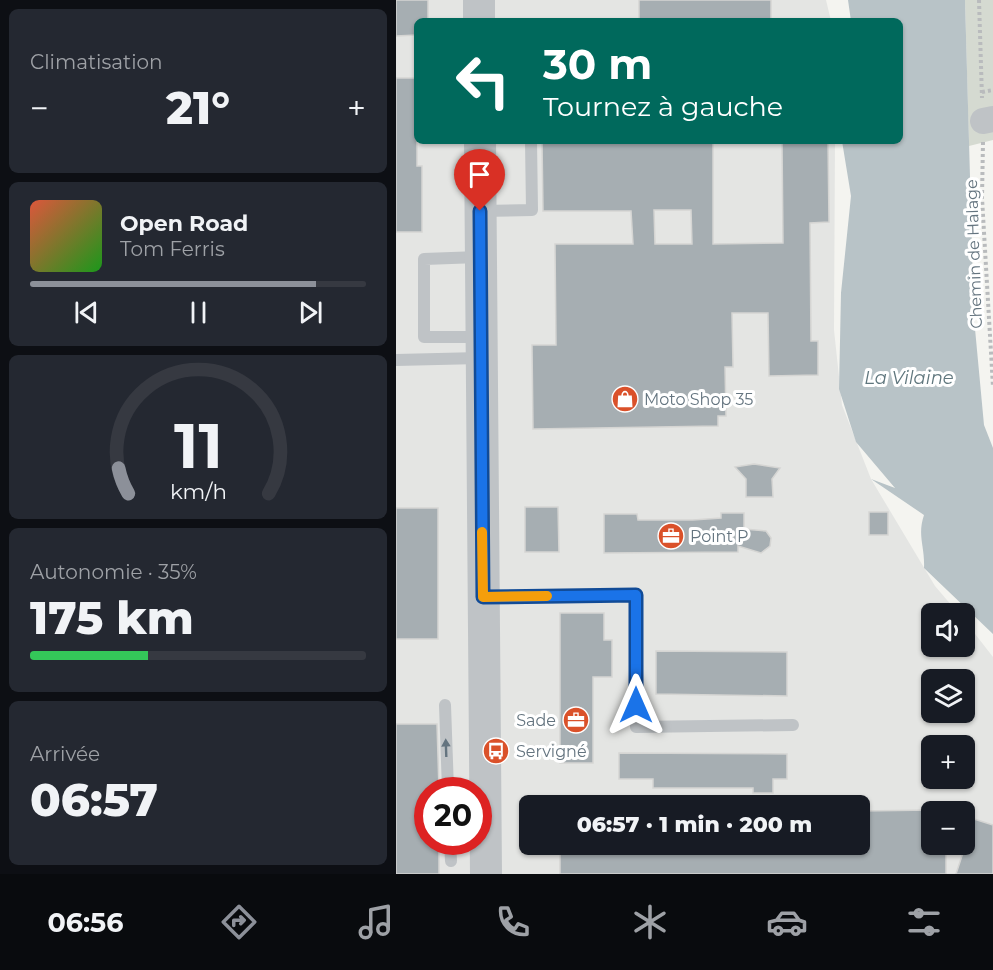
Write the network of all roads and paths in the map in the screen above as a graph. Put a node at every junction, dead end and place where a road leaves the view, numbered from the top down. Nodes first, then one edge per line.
1 (479, 0) edge
2 (979, 0) edge
3 (479, 18) edge
4 (993, 90) edge
5 (988, 120) edge
6 (480, 144) edge
7 (531, 144) edge
8 (480, 211) junction
9 (480, 257) junction
10 (481, 347) junction
11 (396, 360) edge
12 (993, 387) edge
13 (483, 597) junction
14 (445, 705) dead end
15 (793, 725) dead end
16 (448, 777) edge
17 (451, 855) edge
18 (451, 861) dead end
19 (486, 874) edge

1 - 3 street
2 - 4 path
5 - 12 path, Chemin de Halage
6 - 8 street
7 - 8 lane
8 - 9 street
9 - 10 street
9 - 10 lane
10 - 11 lane
10 - 13 street
13 - 15 lane
13 - 19 street
16 -> 14 lane
17 - 18 lane

